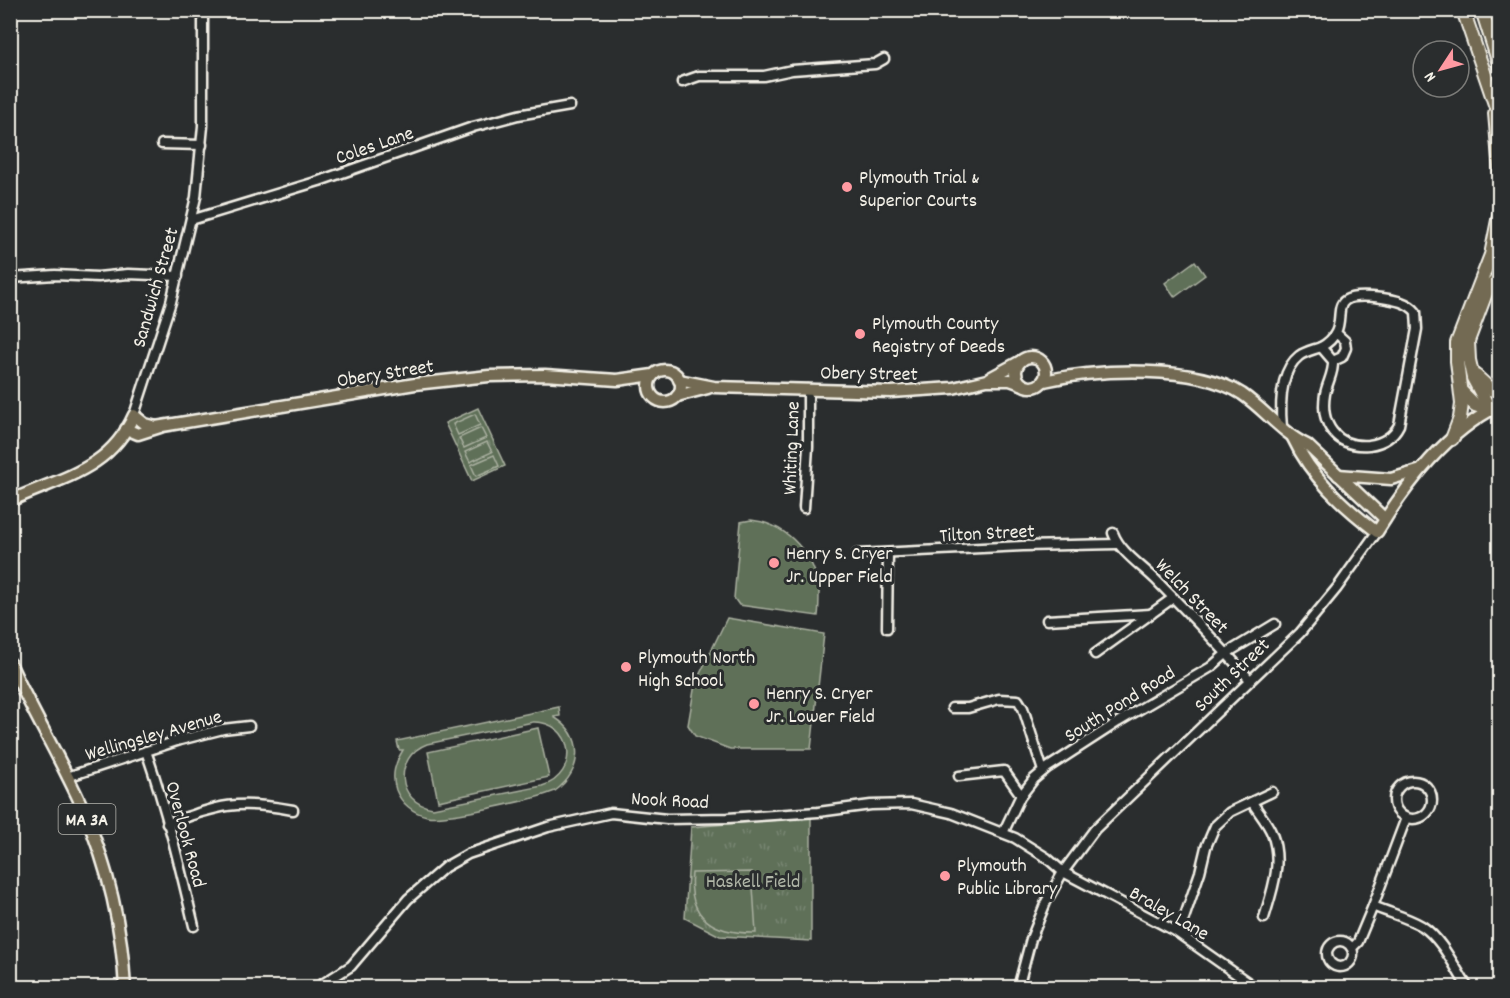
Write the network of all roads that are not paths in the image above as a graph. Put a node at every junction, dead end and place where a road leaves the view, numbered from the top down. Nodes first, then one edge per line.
1 (202, 10) edge
2 (1463, 10) edge
3 (1482, 10) edge
4 (1487, 10) edge
5 (1500, 41) edge
6 (884, 59) dead end
7 (1500, 67) edge
8 (682, 82) dead end
9 (1493, 100) junction
10 (570, 106) dead end
11 (1500, 119) edge
12 (162, 144) dead end
13 (202, 145) junction
14 (1500, 172) edge
15 (1500, 210) edge
16 (191, 220) junction
17 (1500, 275) edge
18 (178, 276) junction
19 (10, 278) edge
20 (1336, 333) junction
21 (1321, 347) junction
22 (1021, 361) junction
23 (1333, 361) junction
24 (1045, 366) junction
25 (1471, 367) junction
26 (653, 375) junction
27 (1075, 375) junction
28 (617, 380) junction
29 (679, 380) junction
30 (987, 380) junction
31 (1044, 381) junction
32 (1021, 384) junction
33 (714, 387) junction
34 (808, 389) junction
35 (650, 391) junction
36 (1462, 392) junction
37 (1500, 392) edge
38 (677, 396) junction
39 (1495, 408) edge
40 (134, 415) junction
41 (160, 427) junction
42 (1282, 428) junction
43 (126, 429) junction
44 (1293, 438) junction
45 (1452, 439) junction
46 (1421, 469) junction
47 (1338, 475) junction
48 (10, 501) edge
49 (804, 507) dead end
50 (1385, 519) junction
51 (1377, 531) junction
52 (1113, 533) dead end
53 (1117, 544) junction
54 (888, 553) junction
55 (857, 554) dead end
56 (1173, 598) junction
57 (1151, 614) junction
58 (1047, 620) dead end
59 (1275, 624) dead end
60 (887, 628) dead end
61 (1227, 653) junction
62 (1095, 654) dead end
63 (10, 663) edge
64 (1250, 680) junction
65 (952, 708) dead end
66 (249, 726) dead end
67 (146, 751) junction
68 (1043, 771) junction
69 (959, 776) dead end
70 (67, 777) junction
71 (1272, 792) dead end
72 (1021, 795) junction
73 (1252, 802) junction
74 (293, 810) dead end
75 (1406, 818) junction
76 (167, 824) junction
77 (1003, 833) junction
78 (1063, 872) junction
79 (1373, 906) junction
80 (1264, 918) dead end
81 (194, 926) dead end
82 (1179, 933) junction
83 (1352, 948) dead end
84 (125, 987) edge
85 (316, 987) edge
86 (1018, 987) edge
87 (1256, 987) edge
88 (1468, 987) edge

1 - 13 street, Sandwich Street
2 - 9 highway
3 - 7 highway
4 - 5 highway
6 - 8 street
9 - 11 highway
9 - 14 highway
10 - 16 street, Coles Lane
12 - 13 street
13 - 16 street, Sandwich Street
15 - 36 highway
16 - 18 street, Sandwich Street
17 - 25 highway
18 - 19 street
18 - 40 street, Sandwich Street
20 - 21 street
20 - 23 street
20 - 23 street
21 - 23 street
21 - 42 street
22 - 24 main road, Obery Street
22 - 30 main road, Obery Street
22 - 32 main road
24 - 27 main road, Obery Street
24 - 31 main road
25 - 37 highway
25 - 39 highway
26 - 28 main road, Obery Street
26 - 29 main road, Obery Street
26 - 35 main road
27 - 31 main road, Obery Street
27 - 42 main road, Obery Street
28 - 35 main road, Obery Street
28 - 41 main road, Obery Street
29 - 33 main road, Obery Street
29 - 38 main road
30 - 32 main road, Obery Street
30 - 34 main road, Obery Street
31 - 32 main road, Obery Street
33 - 34 main road, Obery Street
33 - 38 main road, Obery Street
34 - 49 street, Whiting Lane
35 - 38 main road, Obery Street
36 - 39 highway
36 - 45 highway
39 - 45 main road, South Street
40 - 41 main road
40 - 43 main road, Sandwich Street
41 - 43 main road, Obery Street
42 - 44 main road, Obery Street
43 - 48 main road, Sandwich Street
44 - 47 main road, Obery Street
44 - 51 main road, Obery Street
45 - 46 main road, South Street
46 - 47 main road
46 - 50 main road, South Street
47 - 50 main road, Obery Street
50 - 51 main road, South Street
51 - 64 street, South Street
52 - 53 street, Welch Street
53 - 54 street, Tilton Street
53 - 56 street, Welch Street
54 - 55 street, Tilton Street
54 - 60 street
56 - 57 street
56 - 61 street, Welch Street
57 - 58 street
57 - 62 street
59 - 61 street, South Pond Road
61 - 64 street, Welch Street
61 - 68 street, South Pond Road
63 - 70 main road, MA 3A
64 - 78 street, South Street
65 - 68 street
66 - 67 street, Wellingsley Avenue
67 - 70 street, Wellingsley Avenue
67 - 76 street, Overlook Road
68 - 72 street, South Pond Road
69 - 72 street
70 - 84 main road, MA 3A
71 - 73 street
72 - 77 street, South Pond Road
73 - 80 street
73 - 82 street
74 - 76 street
75 - 75 street
75 - 79 street
76 - 81 street, Overlook Road
77 - 78 street, Nook Road
77 - 85 street, Nook Road
78 - 82 street, Braley Lane
78 - 86 street, South Street
79 - 83 street
79 - 88 street
82 - 87 street, Braley Lane

